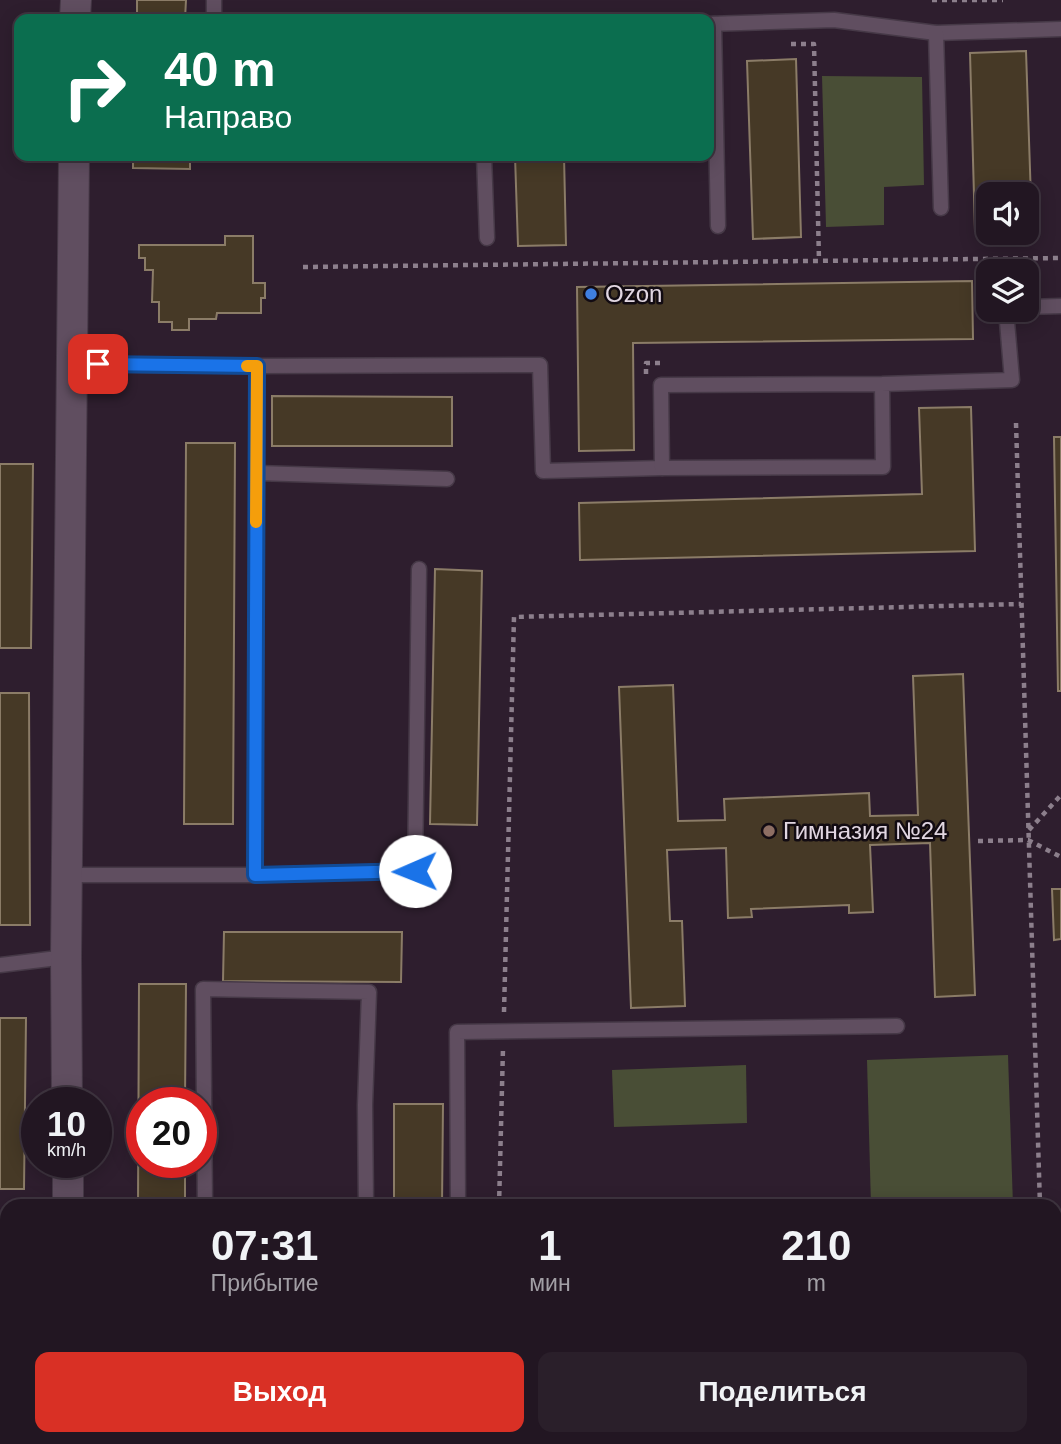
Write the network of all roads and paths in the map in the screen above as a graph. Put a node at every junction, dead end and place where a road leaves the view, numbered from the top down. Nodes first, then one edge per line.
1 (932, 0) edge
2 (1003, 0) edge
3 (714, 24) edge
4 (1061, 29) edge
5 (936, 33) junction
6 (790, 44) dead end
7 (714, 111) edge
8 (74, 161) edge
9 (484, 161) edge
10 (941, 208) dead end
11 (718, 226) dead end
12 (487, 238) dead end
13 (1061, 258) edge
14 (976, 259) edge
15 (989, 259) edge
16 (819, 261) junction
17 (303, 267) dead end
18 (1061, 306) edge
19 (1039, 307) edge
20 (1007, 322) edge
21 (72, 364) junction
22 (257, 366) junction
23 (881, 384) junction
24 (1016, 423) dead end
25 (662, 468) junction
26 (257, 473) junction
27 (447, 479) dead end
28 (419, 569) dead end
29 (1021, 604) junction
30 (1061, 795) edge
31 (1028, 831) junction
32 (978, 841) dead end
33 (1028, 841) junction
34 (1061, 857) edge
35 (67, 875) junction
36 (255, 875) junction
37 (66, 957) junction
38 (0, 965) edge
39 (897, 1026) dead end
40 (503, 1031) junction
41 (67, 1087) edge
42 (68, 1178) edge
43 (68, 1199) edge
44 (205, 1199) edge
45 (366, 1199) edge
46 (458, 1199) edge
47 (499, 1199) edge
48 (1040, 1199) edge

1 - 2 path
3 - 5 lane
4 - 5 lane
5 - 10 lane
6 - 16 path
7 - 11 lane
8 - 21 street
9 - 12 lane
13 - 15 path
14 - 16 path
16 - 17 path
18 - 19 lane
20 - 23 lane
21 - 22 lane
21 - 35 street
22 - 25 lane
22 - 26 lane
23 - 25 lane
23 - 25 lane
24 - 29 path
26 - 27 lane
26 - 36 lane
28 - 36 lane
29 - 31 path
29 - 40 path
30 - 31 path
31 - 33 path
32 - 33 path
33 - 34 path
33 - 48 path
35 - 36 lane
35 - 37 street
37 - 38 lane
37 - 41 street
39 - 40 lane
40 - 46 lane
40 - 47 path
42 - 43 street
44 - 45 lane

